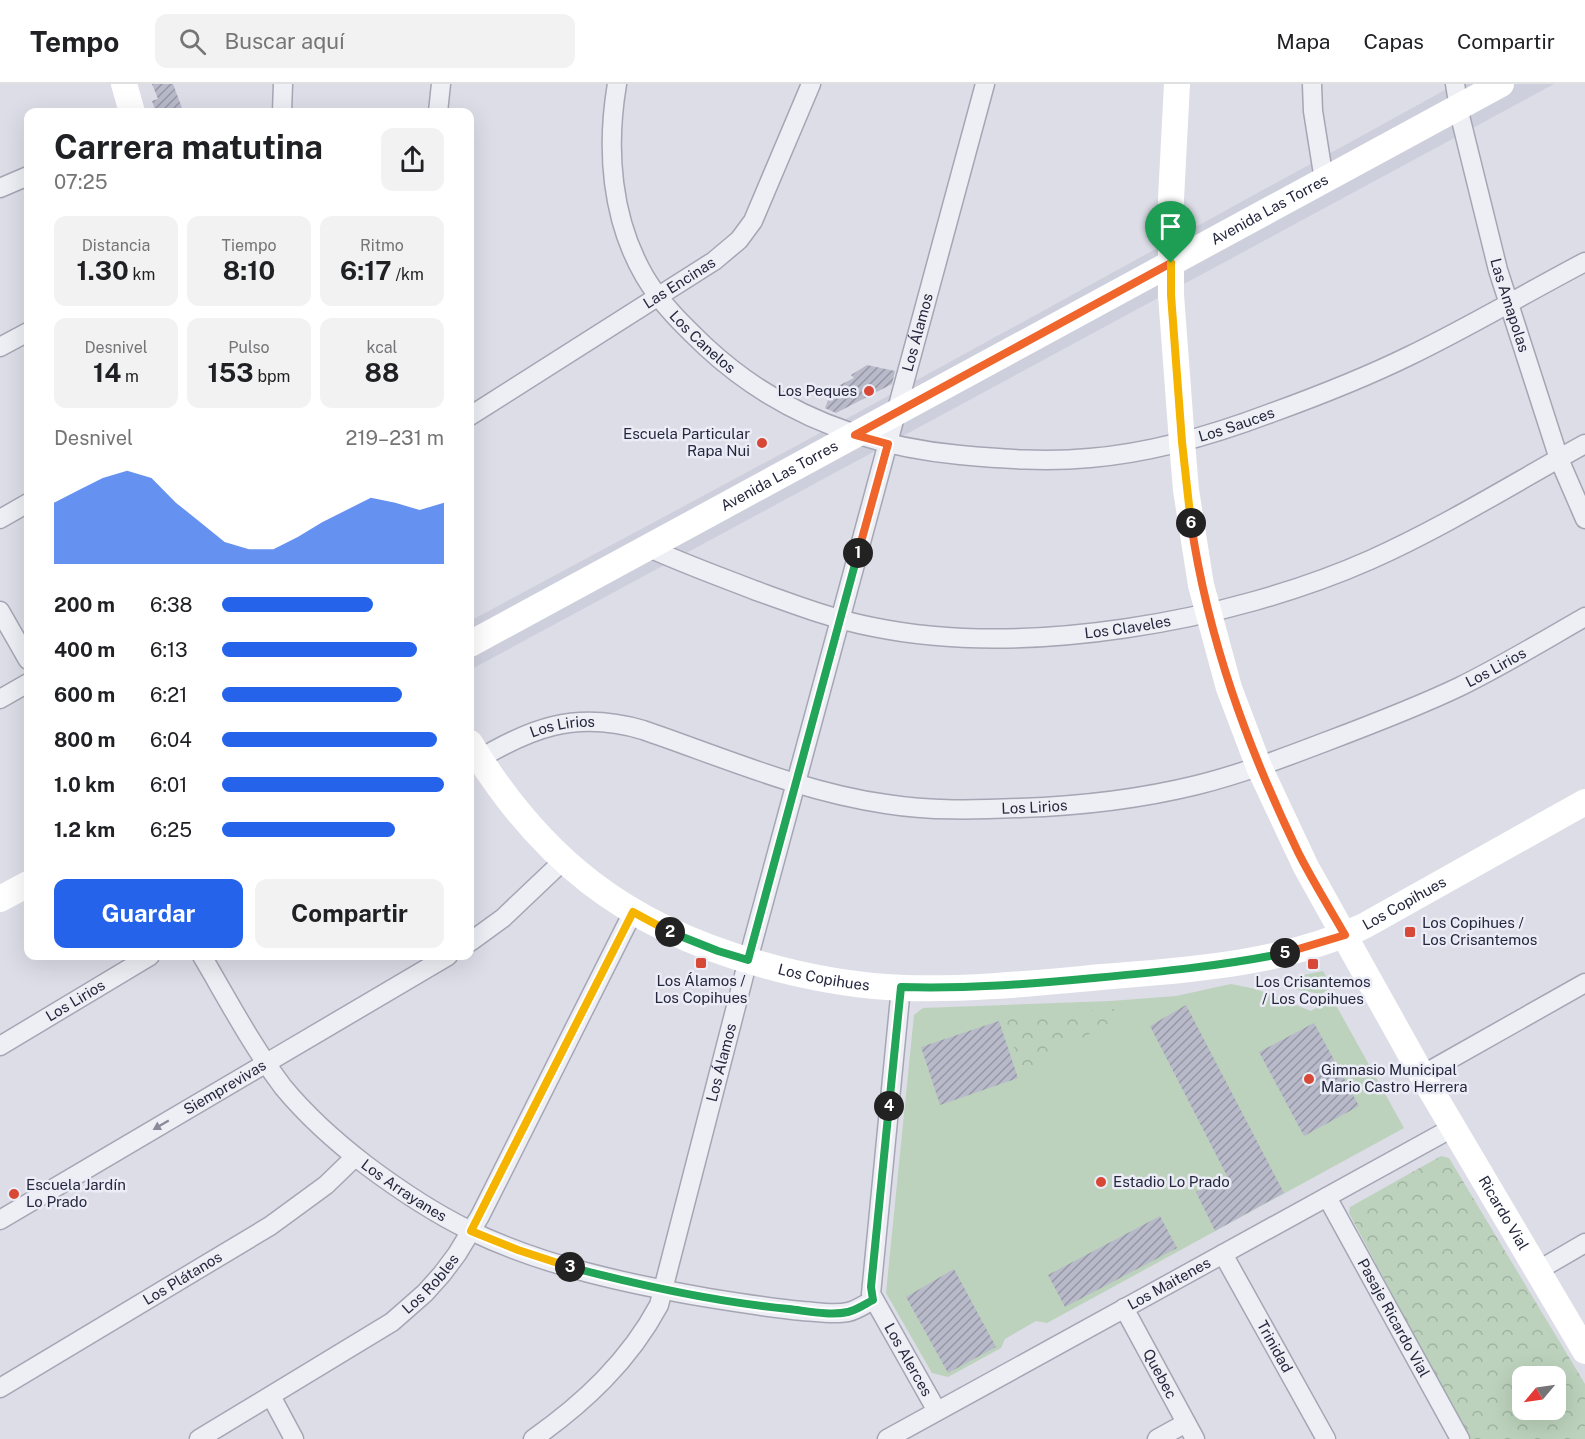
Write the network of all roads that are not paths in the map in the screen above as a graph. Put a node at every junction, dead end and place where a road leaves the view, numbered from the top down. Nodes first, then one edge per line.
1 (124, 84) edge
2 (283, 84) edge
3 (441, 84) edge
4 (617, 84) edge
5 (811, 84) edge
6 (985, 84) edge
7 (1177, 84) edge
8 (1312, 84) edge
9 (1501, 84) edge
10 (1457, 95) edge
11 (131, 108) edge
12 (282, 108) edge
13 (438, 108) edge
14 (24, 178) edge
15 (1324, 180) junction
16 (0, 188) edge
17 (1585, 262) edge
18 (1171, 263) junction
19 (658, 296) junction
20 (1509, 302) junction
21 (24, 335) edge
22 (0, 347) edge
23 (897, 412) junction
24 (474, 413) edge
25 (855, 435) junction
26 (1182, 442) junction
27 (888, 444) junction
28 (1585, 444) edge
29 (1559, 459) junction
30 (24, 505) edge
31 (0, 519) edge
32 (1585, 519) edge
33 (647, 547) junction
34 (0, 611) edge
35 (1208, 612) junction
36 (1585, 617) edge
37 (840, 620) junction
38 (474, 642) edge
39 (24, 653) edge
40 (24, 684) edge
41 (0, 699) edge
42 (474, 755) edge
43 (474, 756) edge
44 (1259, 767) junction
45 (796, 783) junction
46 (1585, 802) edge
47 (563, 861) junction
48 (24, 886) edge
49 (0, 899) edge
50 (633, 912) junction
51 (1345, 935) junction
52 (474, 939) edge
53 (143, 960) edge
54 (204, 960) edge
55 (441, 960) edge
56 (748, 960) junction
57 (1585, 983) edge
58 (901, 987) junction
59 (0, 1046) edge
60 (266, 1063) junction
61 (1422, 1075) junction
62 (1452, 1128) junction
63 (356, 1157) junction
64 (1327, 1197) junction
65 (0, 1220) edge
66 (471, 1231) junction
67 (1585, 1243) edge
68 (1223, 1254) junction
69 (1537, 1271) junction
70 (664, 1290) junction
71 (873, 1300) junction
72 (1124, 1308) junction
73 (1585, 1351) edge
74 (0, 1388) edge
75 (271, 1396) junction
76 (937, 1412) junction
77 (1186, 1423) junction
78 (199, 1439) edge
79 (294, 1439) edge
80 (533, 1439) edge
81 (887, 1439) edge
82 (1157, 1439) edge
83 (1195, 1439) edge
84 (1326, 1439) edge
85 (1460, 1439) edge

1 - 11 street
2 - 12 street
3 - 13 street
4 - 19 street, Los Canelos
5 - 19 street, Las Encinas
6 - 23 street, Los Álamos
7 - 18 street, Ricardo Vial
8 - 15 street
9 - 10 street, Avenida Las Torres
10 - 15 street, Avenida Las Torres
10 - 20 street, Las Amapolas
14 - 16 street
15 - 18 street, Avenida Las Torres
17 - 20 street, Los Sauces
18 - 23 street, Avenida Las Torres
18 - 26 street, Ricardo Vial
19 - 24 street, Las Encinas
19 - 25 street, Los Canelos
20 - 26 street, Los Sauces
20 - 29 street, Las Amapolas
21 - 22 street
23 - 25 street, Avenida Las Torres
23 - 27 street, Los Álamos
25 - 27 street, Los Sauces
25 - 33 street, Avenida Las Torres
26 - 27 street, Los Sauces
26 - 35 street, Ricardo Vial
27 - 37 street, Los Álamos
28 - 29 street, Los Claveles
29 - 32 street, Las Amapolas
29 - 35 street, Los Claveles
30 - 31 street
33 - 37 street, Los Claveles
33 - 38 street, Avenida Las Torres
34 - 39 street
35 - 37 street, Los Claveles
35 - 44 street, Ricardo Vial
36 - 44 street, Los Lirios
37 - 45 street, Los Álamos
40 - 41 street
42 - 45 street, Los Lirios
43 - 47 street, Los Copihues
44 - 45 street, Los Lirios
44 - 51 street, Ricardo Vial
45 - 56 street, Los Álamos
46 - 51 street, Los Copihues
47 - 50 street, Los Copihues
47 - 52 street
48 - 49 street
50 - 56 street, Los Copihues
50 - 66 street, Los Robles
51 - 58 street, Los Copihues
51 - 61 street, Ricardo Vial
53 - 59 street, Los Lirios
54 - 60 street, Los Arrayanes
55 - 60 street, Siemprevivas
56 - 58 street, Los Copihues
56 - 70 street, Los Álamos
57 - 61 street
58 - 71 street, Los Alerces
60 - 63 street, Los Arrayanes
60 -> 65 street, Siemprevivas
61 - 62 street, Ricardo Vial
62 - 64 street, Los Maitenes
62 - 69 street, Ricardo Vial
63 - 66 street, Los Arrayanes
63 - 74 street, Los Plátanos
64 - 68 street, Los Maitenes
64 - 85 street, Pasaje Ricardo Vial
66 - 70 street, Los Arrayanes
66 - 75 street, Los Robles
67 - 69 street
68 - 72 street, Los Maitenes
68 - 84 street, Trinidad
69 - 73 street, Ricardo Vial
70 - 71 street, Los Arrayanes
70 - 80 street, Los Álamos
71 - 76 street, Los Alerces
72 - 76 street, Los Maitenes
72 - 77 street, Quebec
75 - 78 street, Los Robles
75 - 79 street
76 - 81 street, Los Maitenes
77 - 82 street
77 - 83 street, Quebec

